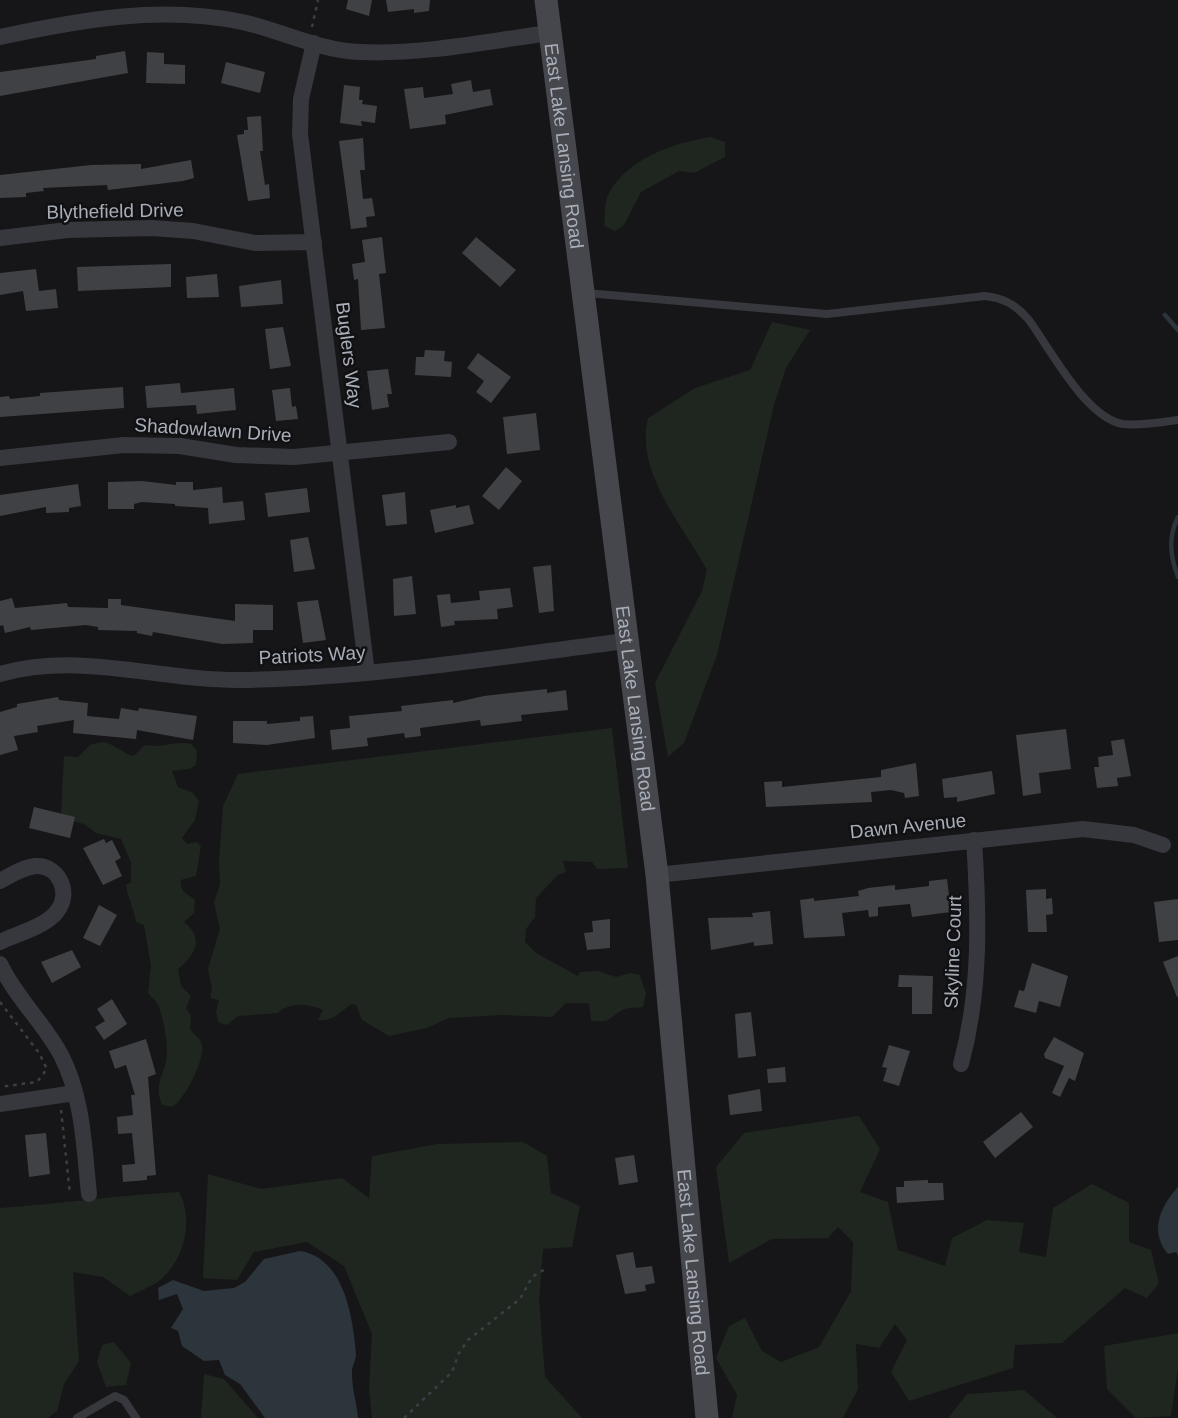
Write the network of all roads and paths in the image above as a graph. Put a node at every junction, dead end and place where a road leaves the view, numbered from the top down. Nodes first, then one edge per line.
1 (318, 0) edge
2 (546, 0) edge
3 (550, 33) junction
4 (0, 37) edge
5 (311, 42) junction
6 (0, 238) edge
7 (314, 243) junction
8 (583, 292) junction
9 (1178, 420) edge
10 (449, 442) dead end
11 (340, 452) junction
12 (0, 458) edge
13 (626, 641) junction
14 (367, 673) junction
15 (0, 674) edge
16 (974, 840) junction
17 (1163, 845) dead end
18 (657, 874) junction
19 (0, 881) edge
20 (0, 942) edge
21 (0, 964) edge
22 (0, 1002) edge
23 (961, 1064) dead end
24 (0, 1087) edge
25 (67, 1095) junction
26 (0, 1104) edge
27 (70, 1194) dead end
28 (89, 1194) dead end
29 (547, 1268) dead end
30 (77, 1418) edge
31 (136, 1418) edge
32 (404, 1418) edge
33 (707, 1418) edge

1 - 5 path
2 - 3 main road, East Lake Lansing Road
3 - 5 street
3 - 8 main road, East Lake Lansing Road
4 - 5 street
5 - 7 street, Buglers Way
6 - 7 street, Blythefield Drive
7 - 11 street, Buglers Way
8 - 9 lane
8 - 13 main road, East Lake Lansing Road
10 - 11 street, Shadowlawn Drive
11 - 12 street, Shadowlawn Drive
11 - 14 street, Buglers Way
13 - 14 street, Patriots Way
13 - 18 main road, East Lake Lansing Road
14 - 15 street, Patriots Way
16 - 17 street, Dawn Avenue
16 - 18 street, Dawn Avenue
16 - 23 street, Skyline Court
18 - 33 main road, East Lake Lansing Road
19 - 20 street
21 - 25 street
22 - 24 path
25 - 26 street
25 - 27 path
25 - 28 street
29 - 32 path
30 - 31 lane

